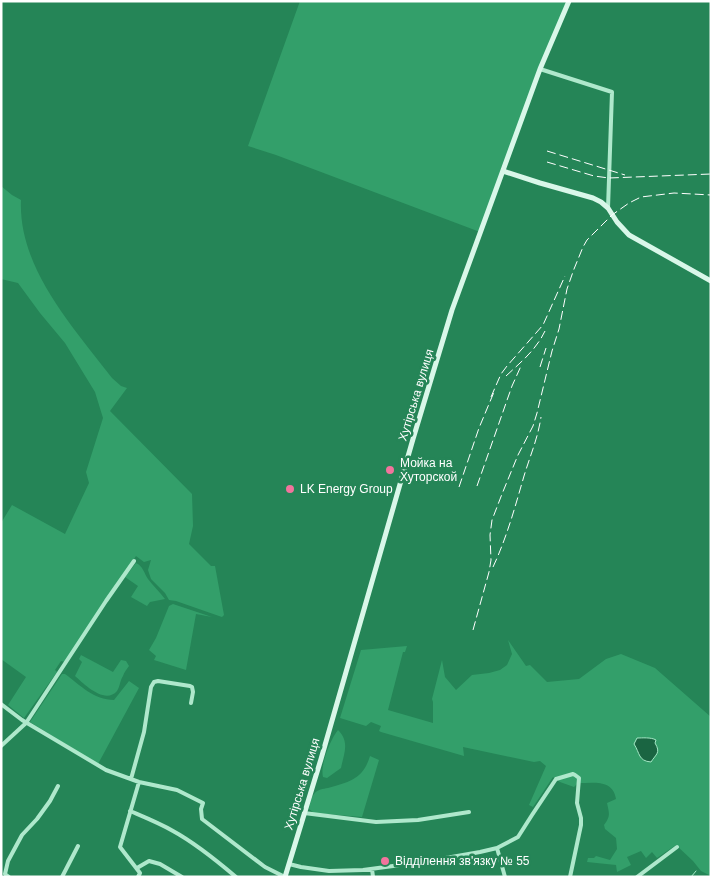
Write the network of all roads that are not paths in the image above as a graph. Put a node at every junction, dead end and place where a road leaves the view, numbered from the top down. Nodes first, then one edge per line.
1 (569, 1) edge
2 (540, 69) junction
3 (503, 171) junction
4 (608, 208) junction
5 (711, 281) edge
6 (134, 561) dead end
7 (191, 703) dead end
8 (1, 704) edge
9 (26, 723) junction
10 (1, 746) edge
11 (131, 779) junction
12 (139, 782) junction
13 (58, 786) dead end
14 (130, 811) junction
15 (469, 812) dead end
16 (304, 813) junction
17 (78, 846) dead end
18 (676, 847) dead end
19 (497, 848) junction
20 (289, 864) junction
21 (137, 868) junction
22 (372, 868) junction
23 (336, 871) junction
24 (9, 877) edge
25 (62, 877) edge
26 (138, 877) edge
27 (182, 877) edge
28 (236, 877) edge
29 (285, 877) edge
30 (338, 877) edge
31 (373, 877) edge
32 (505, 877) edge
33 (570, 877) edge
34 (638, 877) edge

1 - 2 main road, Хутірська вулиця
2 - 3 main road, Хутірська вулиця
2 - 4 street
3 - 4 main road
3 - 16 main road, Хутірська вулиця
4 - 5 main road
6 - 9 street
7 - 11 street
8 - 9 street
9 - 10 street
9 - 11 street
11 - 12 street
12 - 14 street
12 - 29 street
13 - 24 street
14 - 21 street
14 - 28 street
15 - 16 street
16 - 20 main road, Хутірська вулиця
17 - 25 street
18 - 34 street
19 - 22 street
19 - 32 street
19 - 33 street
20 - 23 street
20 - 29 main road, Хутірська вулиця
21 - 26 street
21 - 27 street
22 - 23 street
22 - 31 street
23 - 30 street

